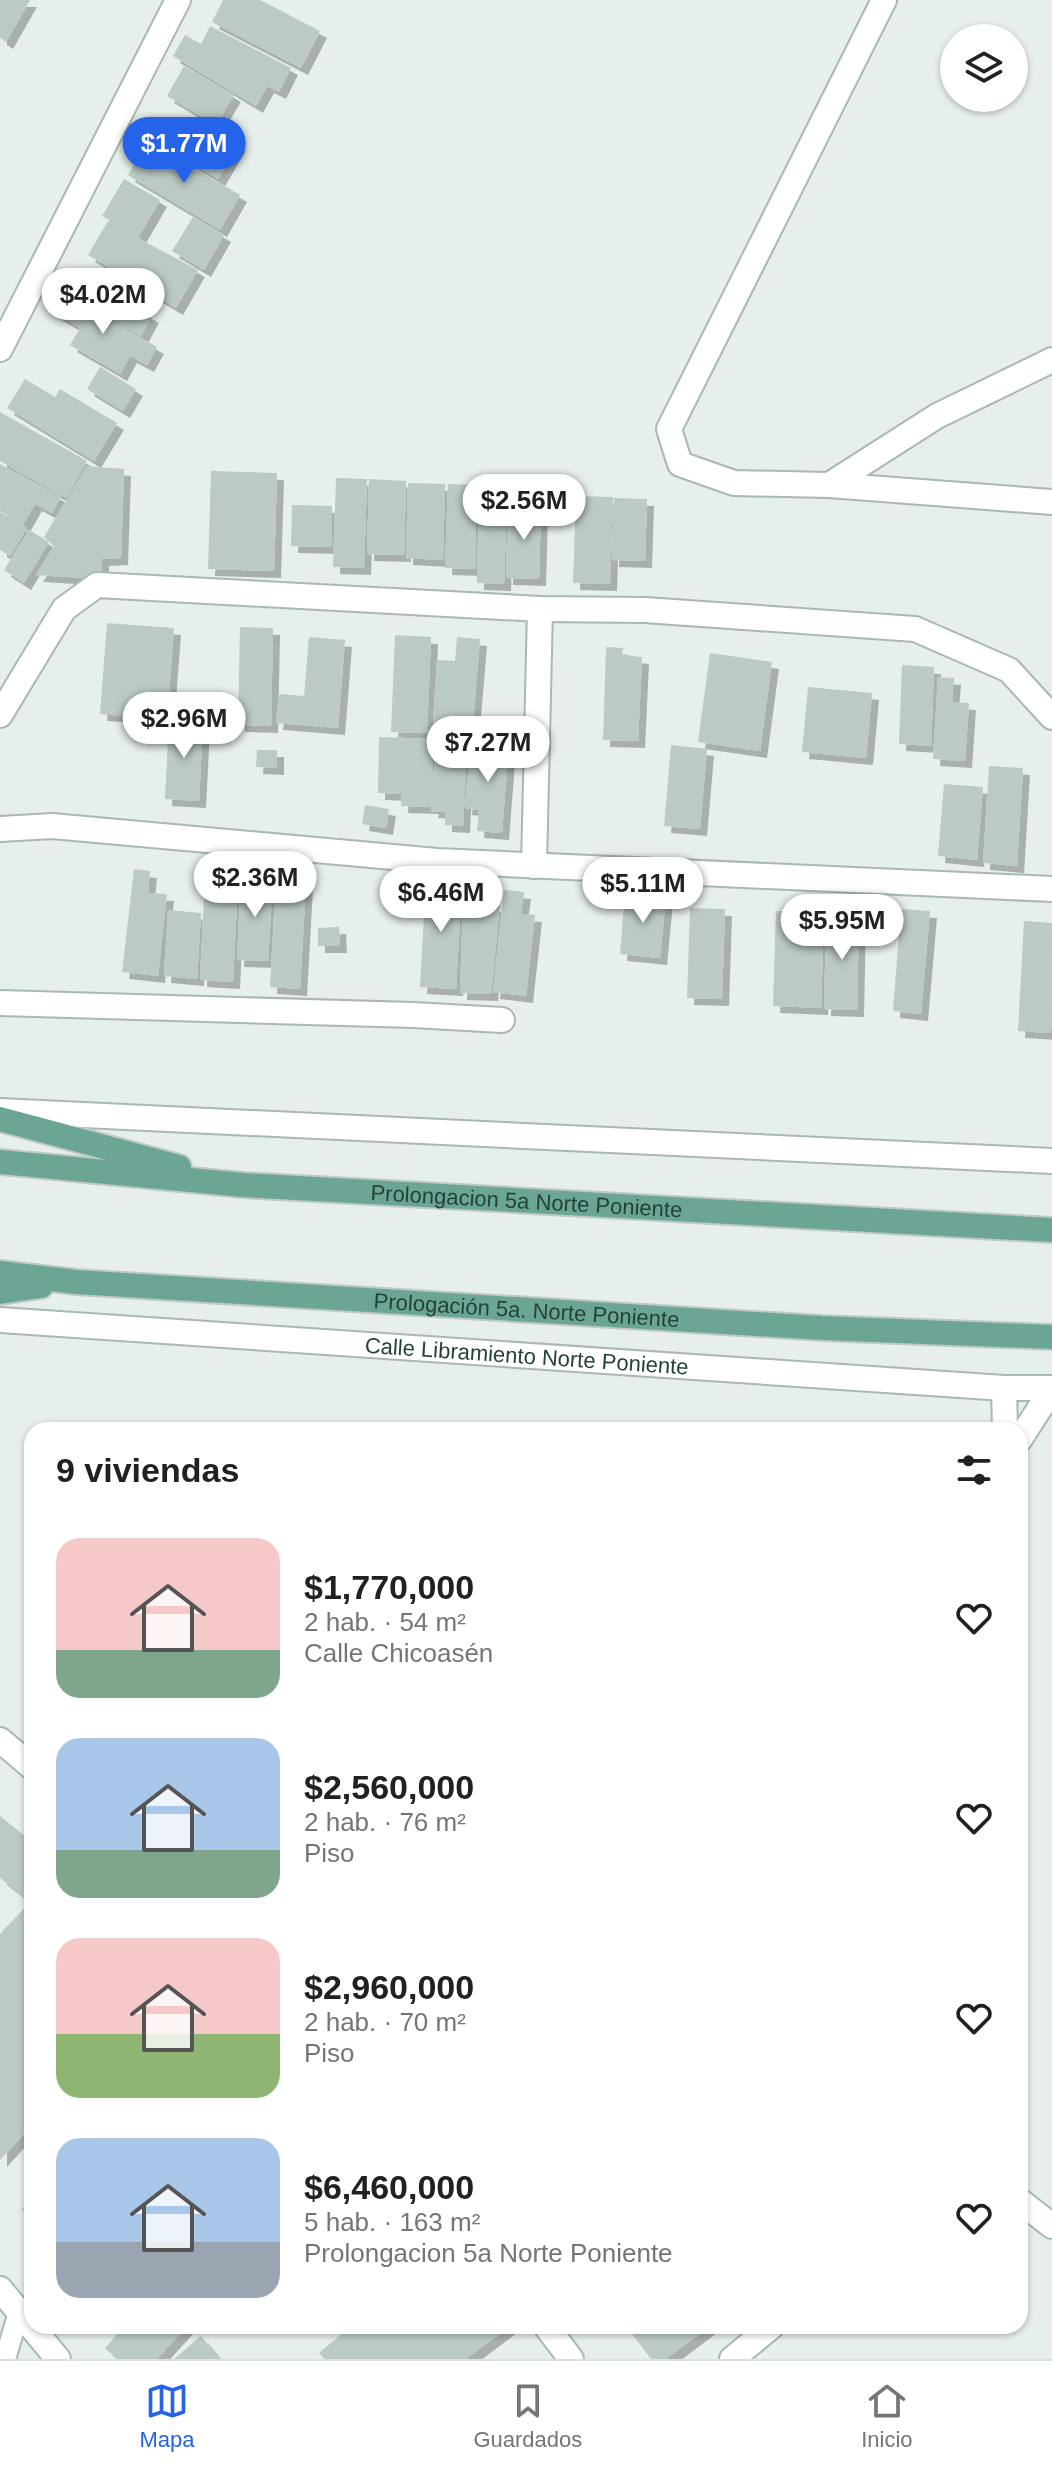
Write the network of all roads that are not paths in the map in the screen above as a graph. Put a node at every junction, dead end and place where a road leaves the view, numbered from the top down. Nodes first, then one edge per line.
1 (178, 0) edge
2 (884, 0) edge
3 (0, 349) edge
4 (1052, 360) edge
5 (829, 485) junction
6 (1052, 502) edge
7 (540, 609) junction
8 (0, 715) edge
9 (1052, 717) edge
10 (0, 829) edge
11 (534, 866) junction
12 (1052, 889) edge
13 (0, 1003) edge
14 (502, 1020) dead end
15 (0, 1111) edge
16 (0, 1119) edge
17 (1052, 1161) edge
18 (0, 1162) edge
19 (243, 1185) junction
20 (1052, 1230) edge
21 (0, 1273) edge
22 (76, 1282) junction
23 (0, 1292) edge
24 (0, 1320) edge
25 (1052, 1337) edge
26 (1004, 1388) junction
27 (1052, 1389) edge
28 (1005, 1422) edge
29 (1028, 1426) edge
30 (0, 1740) edge
31 (24, 1760) edge
32 (1028, 2207) edge
33 (1052, 2226) edge
34 (0, 2289) edge
35 (19, 2312) junction
36 (24, 2318) edge
37 (37, 2334) edge
38 (552, 2334) edge
39 (762, 2334) edge
40 (5, 2359) edge
41 (58, 2359) edge
42 (571, 2359) edge
43 (732, 2359) edge

1 - 3 street
2 - 5 street
4 - 5 street
5 - 6 street
7 - 8 street
7 - 9 street
7 - 11 street
10 - 11 street
11 - 12 street
13 - 14 street
15 - 17 street
16 - 19 main road
18 - 19 main road, Prolongacion 5a Norte Poniente
19 - 20 main road, Prolongacion 5a Norte Poniente
21 - 22 main road, Prologación 5a. Norte Poniente
22 - 23 main road
22 - 25 main road, Prologación 5a. Norte Poniente
24 - 26 street, Calle Libramiento Norte Poniente
26 - 27 street, Calle Libramiento Norte Poniente
26 - 28 street
27 - 29 street
30 - 31 street
32 - 33 street
34 - 35 street
35 - 36 street
35 - 40 lane
37 - 41 street
38 - 42 street
39 - 43 street

